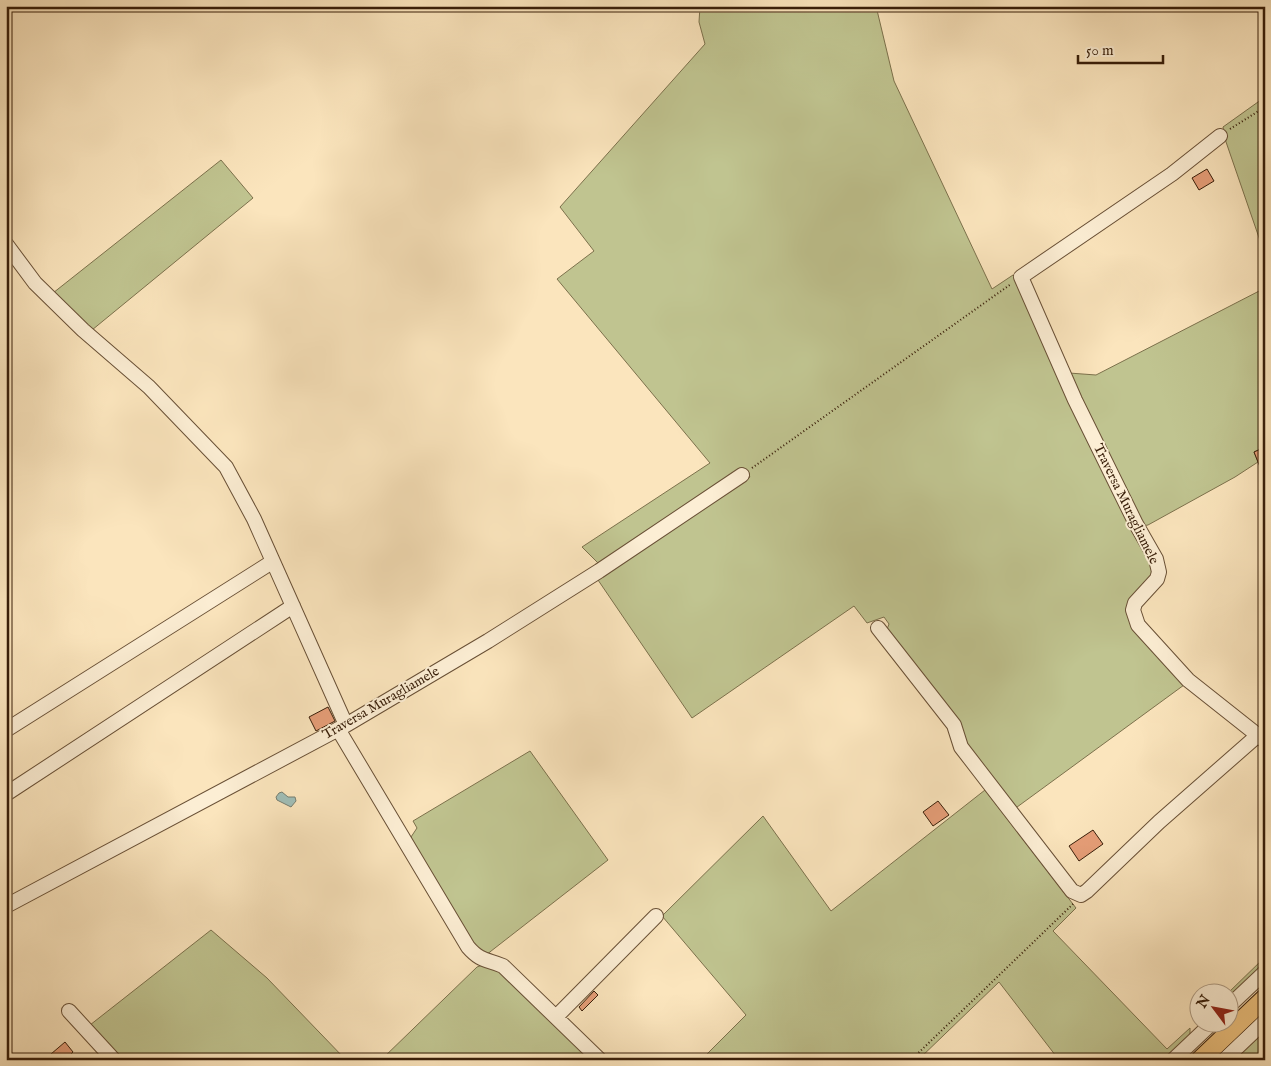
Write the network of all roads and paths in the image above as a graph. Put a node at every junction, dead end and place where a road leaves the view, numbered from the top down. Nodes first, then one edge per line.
1 (1265, 107) edge
2 (1220, 136) joint
3 (6, 244) edge
4 (1021, 277) junction
5 (742, 475) joint
6 (272, 562) junction
7 (293, 606) junction
8 (878, 628) dead end
9 (342, 727) junction
10 (6, 730) edge
11 (1261, 739) edge
12 (6, 794) edge
13 (1081, 895) junction
14 (6, 906) edge
15 (656, 916) dead end
16 (1265, 972) edge
17 (1238, 998) edge
18 (1265, 998) edge
19 (69, 1011) dead end
20 (556, 1017) junction
21 (1265, 1021) edge
22 (1200, 1034) edge
23 (114, 1060) edge
24 (600, 1060) edge
25 (911, 1060) edge
26 (1173, 1060) edge
27 (1200, 1060) edge
28 (1224, 1060) edge

1 - 2 path
2 - 4 street
3 - 6 street
4 - 5 path
4 - 11 street, Traversa Muragliamele
5 - 9 street, Traversa Muragliamele
6 - 7 street
6 - 10 street
7 - 9 street
7 - 12 street
8 - 13 street
9 - 14 street, Traversa Muragliamele
9 - 20 street
11 - 13 street
13 - 25 path
15 - 20 street
16 - 17 street
18 - 27 main road
19 - 23 street
20 - 24 street
21 - 28 street
22 - 26 street

